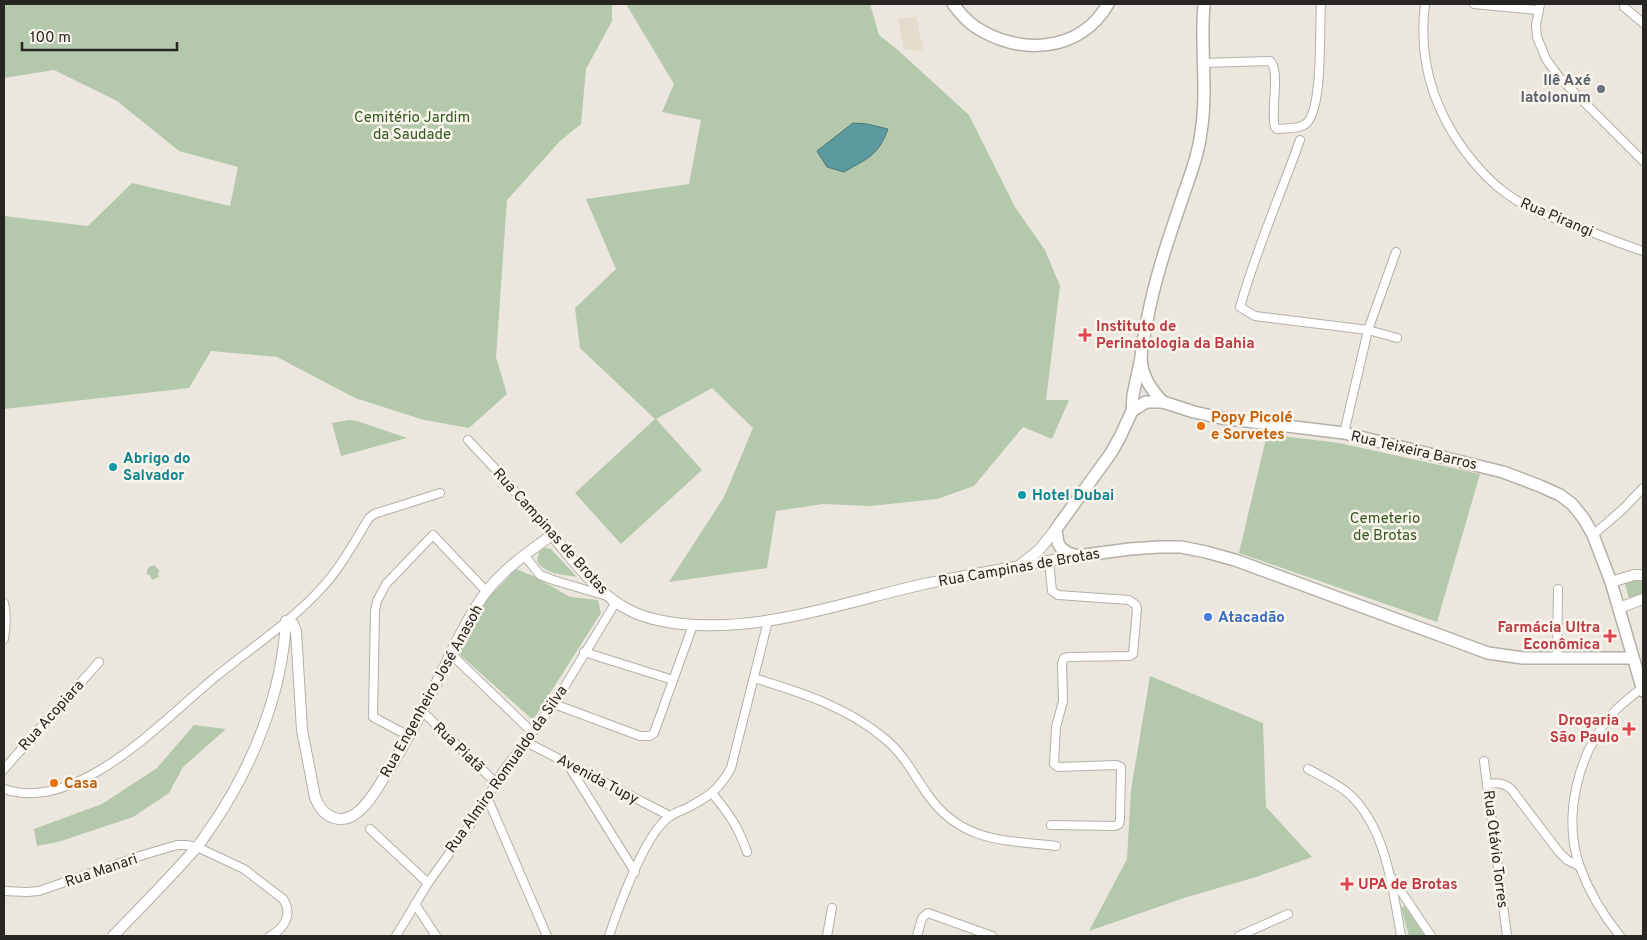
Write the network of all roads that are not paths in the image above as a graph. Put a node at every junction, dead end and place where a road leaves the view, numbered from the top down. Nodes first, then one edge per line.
1 (953, 4) edge
2 (1108, 4) edge
3 (1204, 4) edge
4 (1321, 4) edge
5 (1425, 4) edge
6 (1474, 4) edge
7 (1539, 7) edge
8 (1624, 7) dead end
9 (1643, 23) edge
10 (1202, 62) junction
11 (1300, 140) dead end
12 (1643, 162) edge
13 (1643, 251) edge
14 (1396, 252) dead end
15 (1368, 330) junction
16 (1397, 338) dead end
17 (1141, 358) junction
18 (1163, 402) junction
19 (1132, 411) junction
20 (1344, 433) junction
21 (468, 440) dead end
22 (1643, 488) edge
23 (440, 493) dead end
24 (1056, 529) junction
25 (552, 535) junction
26 (1593, 535) junction
27 (524, 555) junction
28 (1077, 556) junction
29 (1049, 561) junction
30 (1017, 567) junction
31 (1643, 575) edge
32 (1611, 582) junction
33 (1558, 589) dead end
34 (487, 592) junction
35 (612, 599) junction
36 (1643, 599) edge
37 (4, 603) edge
38 (1618, 608) junction
39 (286, 621) junction
40 (768, 621) junction
41 (693, 625) junction
42 (4, 639) edge
43 (584, 652) junction
44 (451, 654) junction
45 (1633, 658) junction
46 (1557, 659) junction
47 (99, 662) dead end
48 (754, 678) junction
49 (673, 680) junction
50 (1643, 690) edge
51 (554, 704) junction
52 (422, 711) junction
53 (532, 732) junction
54 (409, 736) junction
55 (526, 742) junction
56 (566, 761) junction
57 (1484, 761) dead end
58 (4, 769) edge
59 (1308, 769) dead end
60 (496, 782) junction
61 (1487, 784) junction
62 (4, 789) edge
63 (712, 793) junction
64 (487, 797) junction
65 (670, 816) junction
66 (1051, 825) dead end
67 (370, 829) dead end
68 (197, 846) junction
69 (1056, 846) dead end
70 (747, 852) dead end
71 (1580, 866) junction
72 (635, 872) junction
73 (1389, 872) junction
74 (428, 884) junction
75 (4, 891) edge
76 (415, 904) junction
77 (832, 908) dead end
78 (1288, 914) dead end
79 (113, 936) edge
80 (270, 936) edge
81 (396, 936) edge
82 (436, 936) edge
83 (547, 936) edge
84 (609, 936) edge
85 (827, 936) edge
86 (917, 936) edge
87 (992, 936) edge
88 (1239, 936) edge
89 (1401, 936) edge
90 (1431, 936) edge
91 (1507, 936) edge
92 (1620, 936) edge

1 - 2 main road
3 - 10 main road
4 - 10 street
5 - 13 street, Rua Pirangi
6 - 7 street
7 - 12 street
8 - 9 street
10 - 17 main road
11 - 15 street
14 - 15 street
15 - 16 street
15 - 20 street
17 - 18 main road
17 - 19 main road
18 - 19 main road, Rua Teixeira Barros
18 - 20 main road, Rua Teixeira Barros
19 - 24 main road
20 - 26 main road, Rua Teixeira Barros
21 - 25 street, Rua Campinas de Brotas
22 - 26 street
23 - 39 street
24 - 28 main road
24 - 30 street
25 - 27 street, Rua Engenheiro José Anasoh
25 - 35 street, Rua Campinas de Brotas
26 - 32 main road, Rua Teixeira Barros
27 - 34 street, Rua Engenheiro José Anasoh
27 - 35 street
28 - 29 street, Rua Campinas de Brotas
28 - 46 main road, Rua Campinas de Brotas
29 - 30 street, Rua Campinas de Brotas
29 - 66 street
30 - 40 street, Rua Campinas de Brotas
31 - 32 street
32 - 38 main road, Rua Teixeira Barros
33 - 46 street
34 - 44 street, Rua Engenheiro José Anasoh
34 - 54 street
35 - 41 street, Rua Campinas de Brotas
35 - 43 street, Rua Almiro Romualdo da Silva
36 - 38 street
37 - 42 street
38 - 45 main road, Rua Teixeira Barros
39 - 54 street, Rua Engenheiro José Anasoh
39 - 62 street
39 - 68 street
40 - 41 street, Rua Campinas de Brotas
40 - 48 street
41 - 49 street
43 - 49 street
43 - 51 street, Rua Almiro Romualdo da Silva
44 - 52 street, Rua Engenheiro José Anasoh
44 - 53 street
45 - 46 main road, Rua Campinas de Brotas
45 - 50 main road, Rua Teixeira Barros
47 - 58 street, Rua Acopiara
48 - 63 street
48 - 69 street
49 - 51 street
50 - 71 street
51 - 53 street, Rua Almiro Romualdo da Silva
52 - 54 street, Rua Engenheiro José Anasoh
52 - 60 street, Rua Piatã
53 - 55 street, Rua Almiro Romualdo da Silva
55 - 56 street, Avenida Tupy
55 - 60 street, Rua Almiro Romualdo da Silva
56 - 65 street, Avenida Tupy
56 - 72 street
57 - 61 street, Rua Otávio Torres
59 - 73 street
60 - 64 street, Rua Almiro Romualdo da Silva
61 - 71 street
61 - 91 street, Rua Otávio Torres
63 - 65 street
63 - 70 street
64 - 74 street, Rua Almiro Romualdo da Silva
64 - 83 street
65 - 72 street
67 - 74 street
68 - 75 street, Rua Manari
68 - 79 street
68 - 80 street
71 - 92 street
72 - 84 street
73 - 89 street
73 - 90 street
74 - 76 street, Rua Almiro Romualdo da Silva
76 - 81 street, Rua Almiro Romualdo da Silva
76 - 82 street
77 - 85 street
78 - 88 street
86 - 87 street

